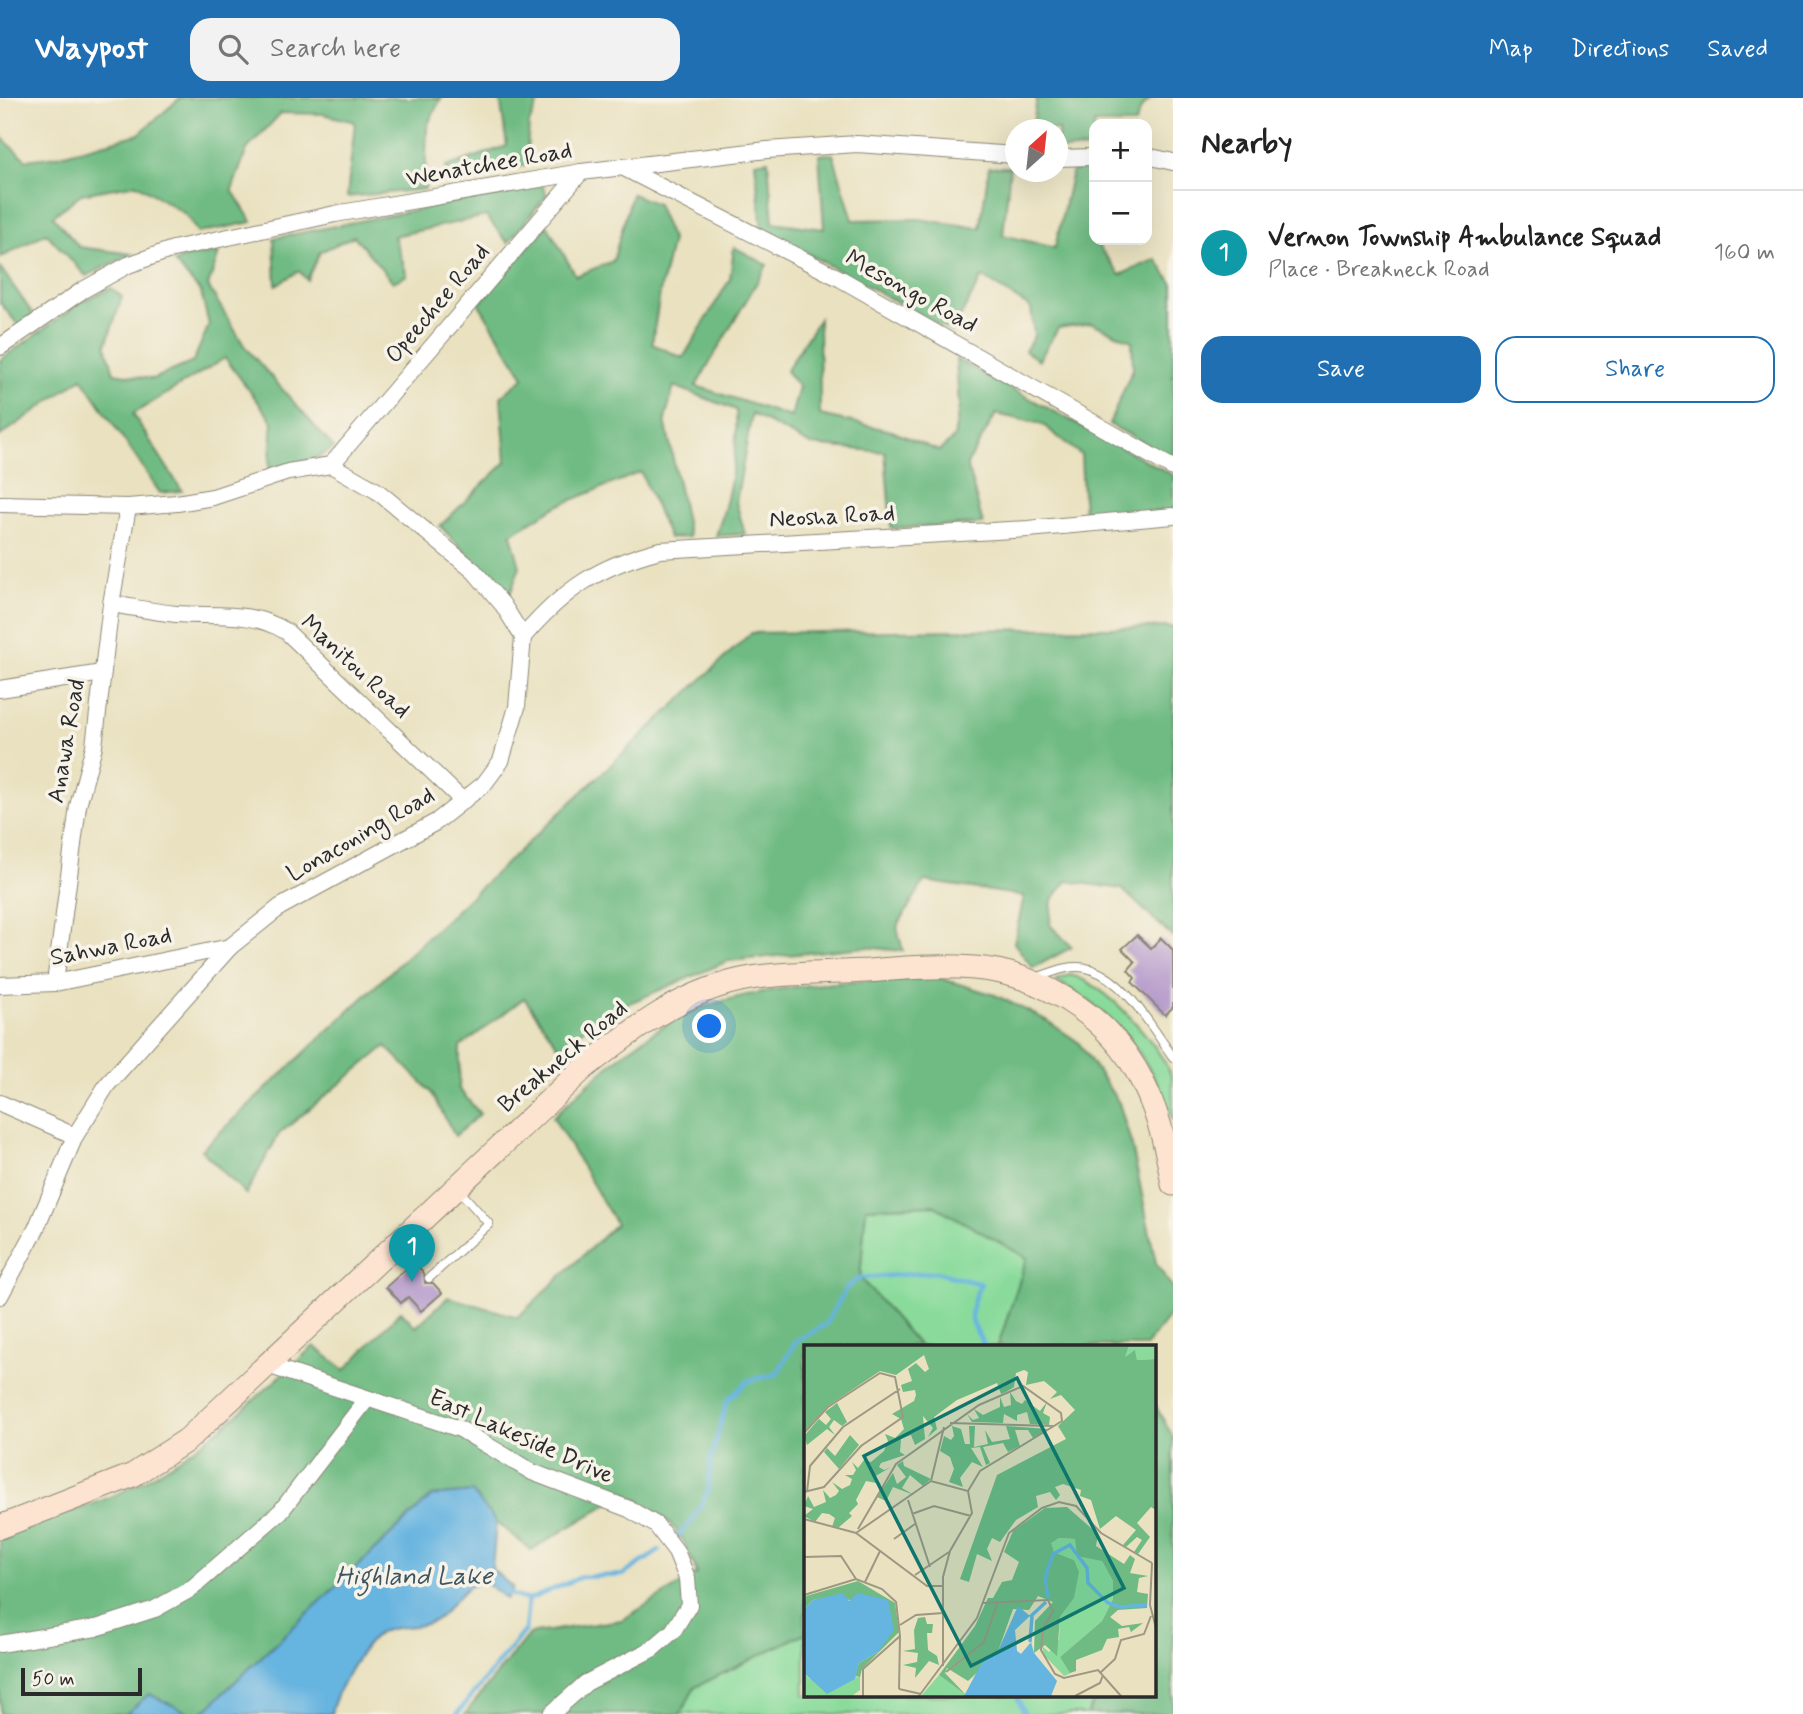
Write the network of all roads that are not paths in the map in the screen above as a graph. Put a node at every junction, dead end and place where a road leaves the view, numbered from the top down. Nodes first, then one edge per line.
1 (1005, 154) edge
2 (1089, 157) edge
3 (1152, 157) edge
4 (1068, 158) edge
5 (1173, 162) edge
6 (622, 167) junction
7 (581, 172) junction
8 (0, 347) edge
9 (331, 465) junction
10 (1173, 468) edge
11 (0, 503) edge
12 (128, 508) junction
13 (1173, 516) edge
14 (111, 604) junction
15 (523, 637) junction
16 (102, 673) junction
17 (0, 689) edge
18 (463, 801) junction
19 (230, 947) junction
20 (1027, 981) junction
21 (55, 983) junction
22 (0, 985) edge
23 (1173, 1056) edge
24 (0, 1103) edge
25 (75, 1136) junction
26 (1173, 1184) edge
27 (456, 1187) junction
28 (429, 1278) dead end
29 (0, 1296) edge
30 (270, 1366) junction
31 (367, 1399) junction
32 (0, 1527) edge
33 (0, 1644) edge
34 (551, 1714) edge

1 - 6 street, Wenatchee Road
2 - 4 street
3 - 5 street
6 - 7 street, Wenatchee Road
6 - 10 street, Mesongo Road
7 - 8 street, Wenatchee Road
7 - 9 street, Opeechee Road
9 - 12 street
9 - 15 street
11 - 12 street
12 - 14 street, Anawa Road
13 - 15 street, Neosha Road
14 - 16 street, Anawa Road
14 - 18 street, Manitou Road
15 - 18 street, Lonaconing Road
16 - 17 street
16 - 21 street, Anawa Road
18 - 19 street, Lonaconing Road
19 - 21 street, Sahwa Road
19 - 25 street, Lonaconing Road
20 - 23 lane
20 - 26 street, Breakneck Road
20 - 27 street, Breakneck Road
21 - 22 street, Sahwa Road
24 - 25 street
25 - 29 street, Lonaconing Road
27 - 28 lane
27 - 30 street, Breakneck Road
30 - 31 street, East Lakeside Drive
30 - 32 street, Breakneck Road
31 - 33 street
31 - 34 street, East Lakeside Drive

